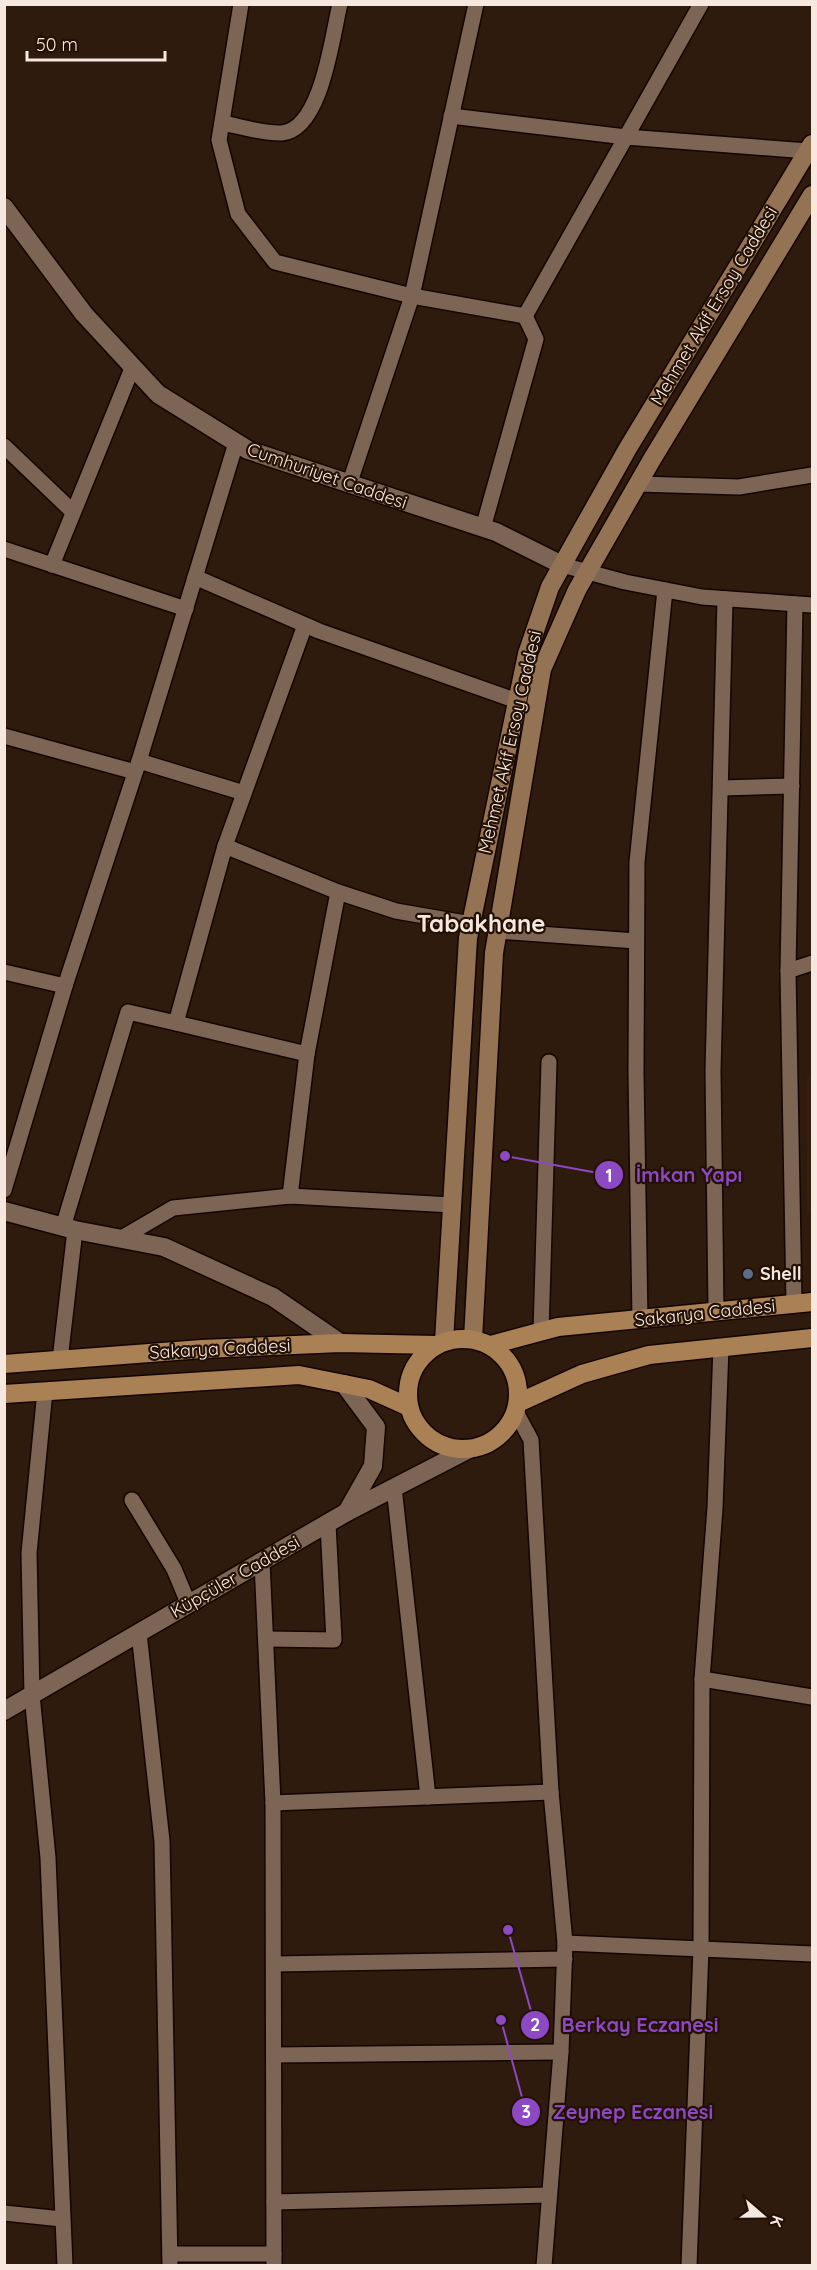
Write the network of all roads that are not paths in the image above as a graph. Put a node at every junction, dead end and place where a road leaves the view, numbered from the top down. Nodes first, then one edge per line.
1 (241, 4) edge
2 (340, 4) edge
3 (476, 4) edge
4 (701, 4) edge
5 (451, 116) junction
6 (222, 123) junction
7 (626, 137) junction
8 (810, 148) edge
9 (813, 195) edge
10 (4, 207) edge
11 (10, 226) edge
12 (412, 297) junction
13 (525, 316) junction
14 (133, 366) junction
15 (236, 443) junction
16 (4, 446) edge
17 (813, 475) edge
18 (638, 484) junction
19 (349, 485) junction
20 (73, 512) junction
21 (483, 528) junction
22 (4, 549) edge
23 (52, 565) junction
24 (562, 565) junction
25 (589, 570) junction
26 (195, 577) junction
27 (665, 590) junction
28 (725, 599) junction
29 (795, 604) junction
30 (813, 605) edge
31 (186, 609) junction
32 (305, 625) junction
33 (517, 701) junction
34 (4, 736) edge
35 (137, 767) junction
36 (792, 786) junction
37 (722, 788) junction
38 (244, 793) junction
39 (225, 846) junction
40 (338, 892) junction
41 (471, 924) junction
42 (498, 931) junction
43 (636, 941) junction
44 (813, 963) edge
45 (788, 971) junction
46 (4, 972) edge
47 (65, 986) junction
48 (176, 1023) junction
49 (307, 1054) junction
50 (549, 1062) dead end
51 (4, 1190) edge
52 (290, 1196) junction
53 (452, 1205) junction
54 (4, 1211) edge
55 (69, 1228) junction
56 (120, 1239) junction
57 (813, 1302) edge
58 (794, 1304) junction
59 (716, 1311) junction
60 (640, 1320) junction
61 (541, 1332) junction
62 (813, 1338) edge
63 (473, 1339) junction
64 (339, 1343) junction
65 (440, 1343) junction
66 (491, 1345) junction
67 (721, 1347) junction
68 (60, 1359) junction
69 (4, 1364) edge
70 (344, 1384) junction
71 (45, 1391) junction
72 (4, 1394) edge
73 (409, 1407) junction
74 (517, 1408) junction
75 (469, 1449) junction
76 (394, 1487) junction
77 (132, 1500) dead end
78 (347, 1512) junction
79 (328, 1524) junction
80 (262, 1562) junction
81 (189, 1605) junction
82 (140, 1633) junction
83 (266, 1639) junction
84 (702, 1679) junction
85 (32, 1695) junction
86 (813, 1697) edge
87 (4, 1711) edge
88 (550, 1792) junction
89 (428, 1797) junction
90 (273, 1803) junction
91 (701, 1949) junction
92 (565, 1951) junction
93 (813, 1954) edge
94 (273, 1964) junction
95 (561, 2052) junction
96 (274, 2055) junction
97 (548, 2196) junction
98 (274, 2202) junction
99 (4, 2213) edge
100 (62, 2219) junction
101 (170, 2260) edge
102 (274, 2260) edge
103 (65, 2265) edge
104 (544, 2265) edge
105 (689, 2265) edge

1 - 6 street
2 - 6 street
3 - 5 street
4 - 7 street
5 - 7 street
5 - 12 street
6 - 12 street
7 - 8 street
7 - 13 street
8 - 24 main road, Mehmet Akif Ersoy Caddesi
9 - 18 main road, Mehmet Akif Ersoy Caddesi
10 - 11 street, Cumhuriyet Caddesi
11 - 14 street, Cumhuriyet Caddesi
12 - 13 street
12 - 19 street
13 - 21 street
14 - 15 street, Cumhuriyet Caddesi
14 - 20 street
15 - 19 street, Cumhuriyet Caddesi
15 - 26 street
16 - 20 street
17 - 18 street
18 - 25 main road, Mehmet Akif Ersoy Caddesi
19 - 21 street, Cumhuriyet Caddesi
20 - 23 street
21 - 24 street, Cumhuriyet Caddesi
22 - 23 street
23 - 31 street
24 - 25 street
24 - 33 main road, Mehmet Akif Ersoy Caddesi
25 - 27 street
25 - 42 main road, Mehmet Akif Ersoy Caddesi
26 - 31 street
26 - 32 street
27 - 28 street
27 - 43 street
28 - 29 street
28 - 37 street
29 - 30 street
29 - 36 street
31 - 35 street
32 - 33 street
32 - 38 street
33 - 41 main road, Mehmet Akif Ersoy Caddesi
34 - 35 street
35 - 38 street
35 - 47 street
36 - 37 street
36 - 45 street
37 - 59 street
38 - 39 street
39 - 40 street
39 - 48 street
40 - 41 street
40 - 49 street
41 - 53 main road, Mehmet Akif Ersoy Caddesi
42 - 43 street
42 - 63 main road, Mehmet Akif Ersoy Caddesi
43 - 60 street
44 - 45 street
45 - 58 street
46 - 47 street
47 - 51 street
48 - 49 street
48 - 55 street
49 - 52 street
50 - 61 street
52 - 53 street
52 - 56 street
53 - 65 main road, Mehmet Akif Ersoy Caddesi
54 - 55 street
55 - 56 street
55 - 68 street
56 - 64 street
57 - 58 main road, Sakarya Caddesi
58 - 59 main road, Sakarya Caddesi
59 - 60 main road, Sakarya Caddesi
60 - 61 main road, Sakarya Caddesi
61 - 66 main road, Sakarya Caddesi
62 - 67 main road, Sakarya Caddesi
63 - 65 main road
63 - 66 main road
64 - 65 main road, Sakarya Caddesi
64 - 68 main road, Sakarya Caddesi
65 - 73 main road
66 - 74 main road
67 - 74 main road, Sakarya Caddesi
67 - 84 street
68 - 69 main road, Sakarya Caddesi
70 - 71 main road, Sakarya Caddesi
70 - 73 main road, Sakarya Caddesi
70 - 78 street
71 - 72 main road, Sakarya Caddesi
71 - 85 street
73 - 75 main road
74 - 75 main road
74 - 88 street
75 - 76 street, Küpçüler Caddesi
76 - 78 street, Küpçüler Caddesi
76 - 89 street
77 - 81 street
78 - 79 street, Küpçüler Caddesi
79 - 80 street, Küpçüler Caddesi
79 - 83 street
80 - 81 street, Küpçüler Caddesi
80 - 83 street
81 - 82 street, Küpçüler Caddesi
82 - 85 street, Küpçüler Caddesi
82 - 101 street
83 - 90 street
84 - 86 street
84 - 91 street
85 - 87 street, Küpçüler Caddesi
85 - 100 street
88 - 89 street
88 - 92 street
89 - 90 street
90 - 94 street
91 - 92 street
91 - 93 street
91 - 105 street
92 - 94 street
92 - 95 street
94 - 96 street
95 - 96 street
95 - 97 street
96 - 98 street
97 - 98 street
97 - 104 street
98 - 102 street
99 - 100 street
100 - 103 street
101 - 102 street

